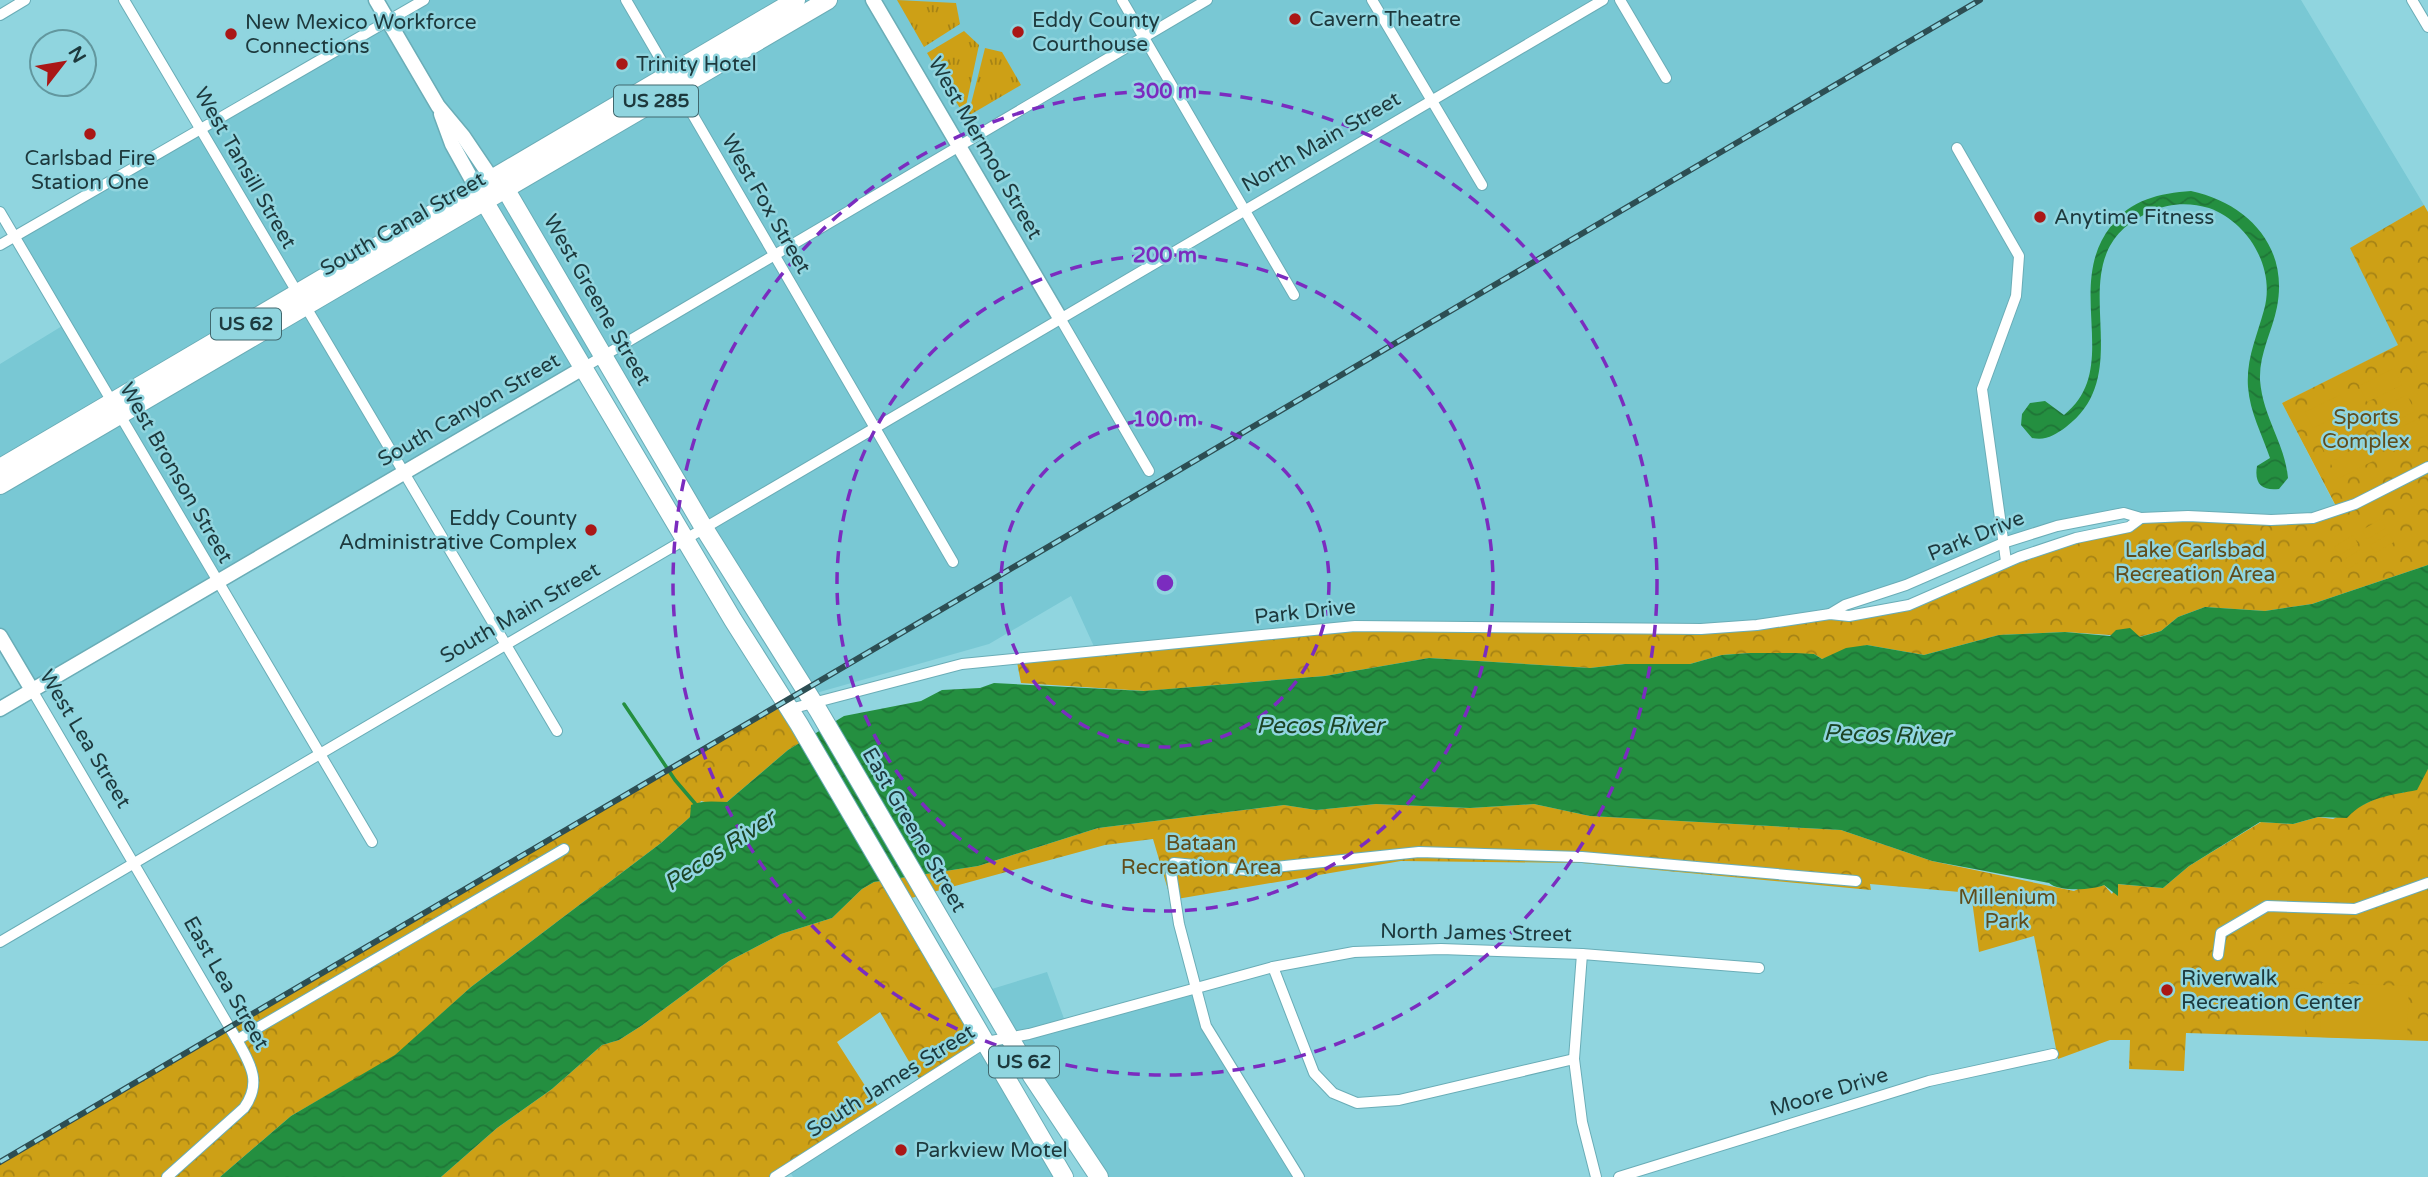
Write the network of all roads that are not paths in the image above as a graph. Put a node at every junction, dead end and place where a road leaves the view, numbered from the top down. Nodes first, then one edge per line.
1 (26, 0) edge
2 (124, 0) edge
3 (376, 0) edge
4 (424, 0) edge
5 (626, 0) edge
6 (796, 0) edge
7 (828, 0) edge
8 (873, 0) edge
9 (1122, 0) edge
10 (1207, 0) edge
11 (1372, 0) edge
12 (1603, 0) edge
13 (1620, 0) edge
14 (2412, 0) edge
15 (0, 15) edge
16 (388, 21) junction
17 (2428, 27) edge
18 (1144, 37) junction
19 (1666, 78) dead end
20 (673, 82) junction
21 (1431, 100) junction
22 (200, 129) junction
23 (959, 145) junction
24 (1957, 148) dead end
25 (1482, 185) dead end
26 (490, 190) junction
27 (1244, 209) junction
28 (0, 212) edge
29 (15, 237) junction
30 (0, 245) edge
31 (774, 256) junction
32 (1294, 295) dead end
33 (301, 301) junction
34 (1060, 318) junction
35 (604, 356) junction
36 (583, 368) junction
37 (115, 410) junction
38 (874, 427) junction
39 (2428, 467) edge
40 (0, 468) edge
41 (1149, 471) dead end
42 (404, 474) junction
43 (0, 485) edge
44 (2141, 518) junction
45 (704, 528) junction
46 (685, 539) junction
47 (2003, 543) junction
48 (2006, 561) junction
49 (953, 562) dead end
50 (216, 581) junction
51 (1830, 614) junction
52 (0, 636) edge
53 (505, 644) junction
54 (32, 690) junction
55 (0, 709) edge
56 (790, 709) junction
57 (818, 709) junction
58 (556, 731) dead end
59 (319, 754) junction
60 (372, 842) dead end
61 (564, 849) dead end
62 (134, 863) junction
63 (1856, 881) dead end
64 (2428, 883) edge
65 (0, 942) edge
66 (1582, 954) junction
67 (2218, 955) dead end
68 (1273, 967) junction
69 (1759, 968) dead end
70 (1196, 987) junction
71 (1010, 1038) junction
72 (237, 1040) junction
73 (986, 1042) junction
74 (2053, 1054) dead end
75 (1574, 1059) junction
76 (1084, 1156) junction
77 (1062, 1173) edge
78 (167, 1177) edge
79 (775, 1177) edge
80 (1099, 1177) edge
81 (1299, 1177) edge
82 (1596, 1177) edge
83 (1619, 1177) edge

1 - 15 street
2 - 22 street, West Tansill Street
3 - 16 street, West Greene Street
4 - 16 street
5 - 20 street, West Fox Street
6 - 20 highway, South Canal Street / US 285
7 - 20 highway, South Canal Street / US 285
8 - 23 street, West Mermod Street
9 - 18 street
10 - 18 street, South Canyon Street
11 - 21 street
12 - 21 street, North Main Street
13 - 19 street
14 - 17 street
16 - 22 street
16 - 26 street, West Greene Street
18 - 23 street, South Canyon Street
18 - 27 street
20 - 26 highway, South Canal Street / US 285
20 - 31 street, West Fox Street
21 - 25 street
21 - 27 street, North Main Street
22 - 29 street
22 - 33 street, West Tansill Street
23 - 31 street, South Canyon Street
23 - 34 street, West Mermod Street
24 - 47 street
26 - 33 highway, South Canal Street / US 62
26 - 35 highway, West Greene Street / US 62
26 - 36 highway, West Greene Street / US 62
27 - 32 street
27 - 34 street, North Main Street
28 - 29 street, West Bronson Street
29 - 30 street
29 - 37 street, West Bronson Street
31 - 35 street, South Canyon Street
31 - 38 street, West Fox Street
33 - 37 highway, South Canal Street / US 62
33 - 42 street, West Tansill Street
34 - 38 street, South Main Street
34 - 41 street
35 - 36 street, South Canyon Street
35 - 45 highway, West Greene Street / US 62
36 - 42 street, South Canyon Street
36 - 46 highway, West Greene Street / US 62
37 - 40 highway, South Canal Street / US 62
37 - 43 highway, South Canal Street / US 62
37 - 50 street, West Bronson Street
38 - 45 street, South Main Street
38 - 49 street, West Fox Street
39 - 44 street, Park Drive
42 - 50 street, South Canyon Street
42 - 53 street, West Tansill Street
44 - 47 street, Park Drive
44 - 48 street, Park Drive
45 - 46 street, South Main Street
45 - 57 highway, East Greene Street / US 62
46 - 53 street, South Main Street
46 - 56 highway, East Greene Street / US 62
47 - 48 street
47 - 51 street, Park Drive
48 - 51 street, Park Drive
50 - 54 street, South Canyon Street
50 - 59 street, West Bronson Street
51 - 57 street, Park Drive
52 - 54 street, West Lea Street
53 - 58 street, West Tansill Street
53 - 59 street, South Main Street
54 - 55 street, South Canyon Street
54 - 62 street, West Lea Street
56 - 57 street, Park Drive
56 - 73 highway, East Greene Street / US 62
57 - 71 highway, East Greene Street / US 62
59 - 60 street, West Bronson Street
59 - 62 street, South Main Street
61 - 72 street
62 - 65 street, South Main Street
62 - 72 street, East Lea Street
63 - 70 street
64 - 67 street
66 - 68 street, North James Street
66 - 69 street, North James Street
66 - 75 street
68 - 70 street, North James Street
68 - 75 street
70 - 71 street, South James Street
70 - 81 street
71 - 73 street, South James Street
71 - 76 highway, East Greene Street / US 62
72 - 78 street, East Lea Street
73 - 77 highway, East Greene Street / US 62
73 - 79 street, South James Street
74 - 83 street, Moore Drive
75 - 82 street
76 - 77 highway, East Greene Street
76 - 80 highway, East Greene Street / US 62

